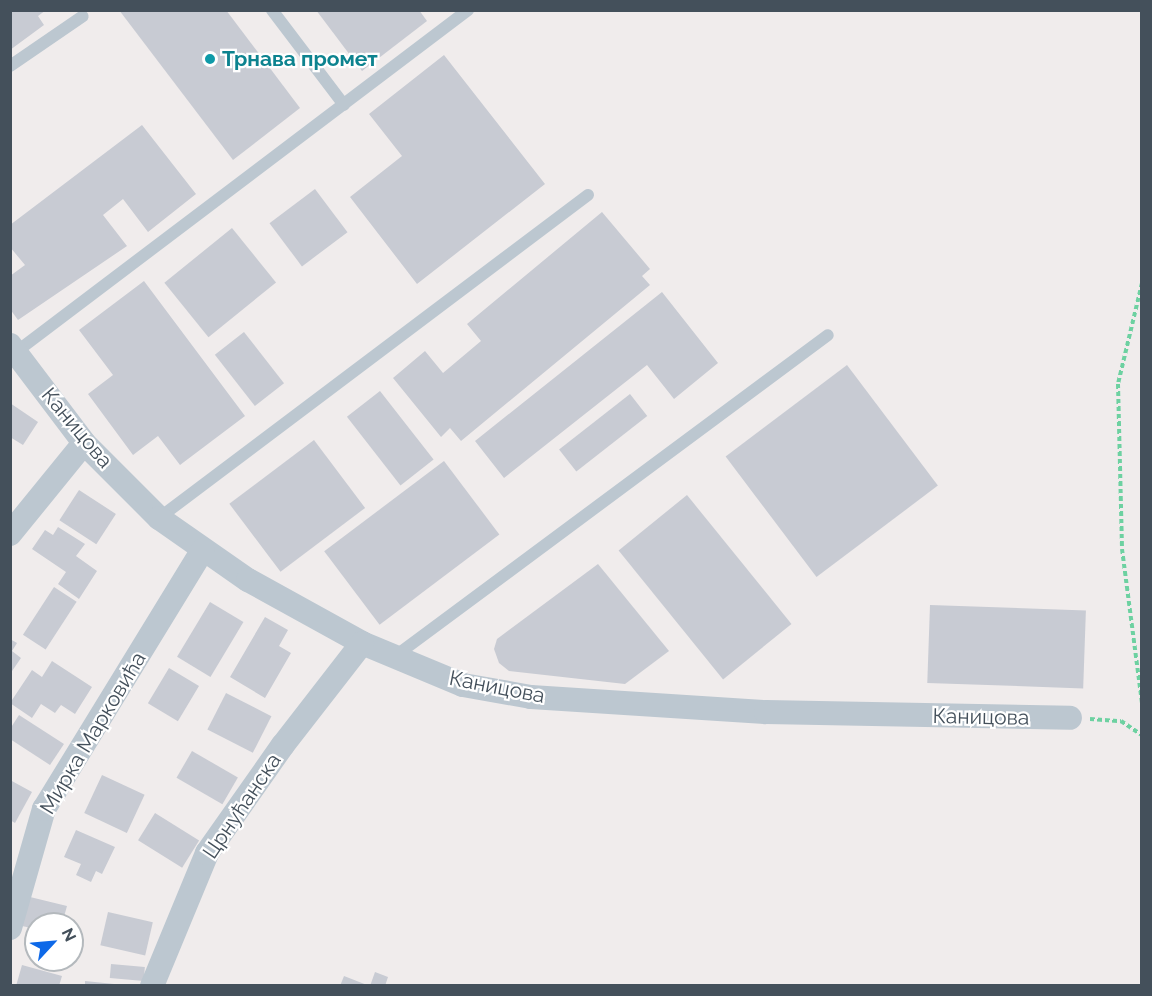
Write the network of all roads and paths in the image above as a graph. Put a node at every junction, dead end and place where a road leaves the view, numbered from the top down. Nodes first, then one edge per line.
1 (272, 10) edge
2 (468, 10) edge
3 (83, 16) dead end
4 (10, 66) edge
5 (344, 105) junction
6 (588, 195) dead end
7 (1142, 283) edge
8 (828, 335) dead end
9 (12, 352) edge
10 (84, 443) junction
11 (159, 518) junction
12 (10, 534) edge
13 (203, 550) junction
14 (362, 644) junction
15 (393, 658) junction
16 (1142, 703) edge
17 (1070, 718) joint
18 (1142, 735) edge
19 (10, 928) edge
20 (152, 986) edge

1 - 5 lane
2 - 5 lane
3 - 4 lane
5 - 9 lane
6 - 11 lane
7 - 16 path
8 - 15 lane
9 - 10 street, Каницова
10 - 11 street, Каницова
10 - 12 street
11 - 13 street, Каницова
13 - 14 street, Каницова
13 - 19 street, Мирка Марковића
14 - 15 street, Каницова
14 - 20 street, Црнућанска
15 - 17 street, Каницова
17 - 18 path

